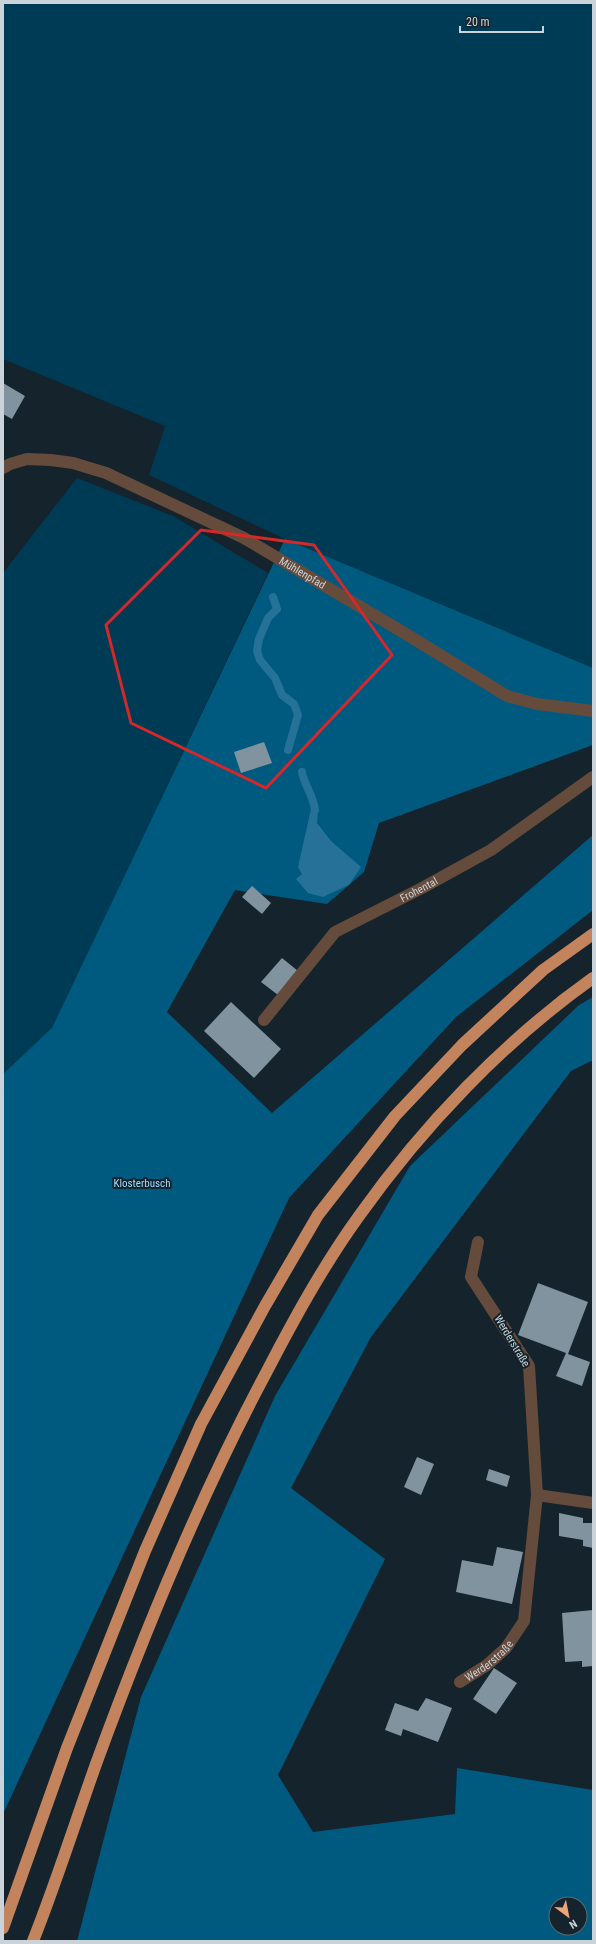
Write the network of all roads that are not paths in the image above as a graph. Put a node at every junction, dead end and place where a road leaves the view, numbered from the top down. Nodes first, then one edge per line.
1 (3, 468) edge
2 (593, 711) edge
3 (593, 777) edge
4 (593, 934) edge
5 (593, 978) edge
6 (264, 1020) dead end
7 (478, 1242) dead end
8 (537, 1495) junction
9 (593, 1503) edge
10 (460, 1682) dead end
11 (3, 1928) edge
12 (33, 1941) edge

1 - 2 street, Mühlenpfad
3 - 6 street, Frohental
4 - 11 highway
5 - 12 highway
7 - 8 street, Werderstraße
8 - 9 street
8 - 10 street, Werderstraße

